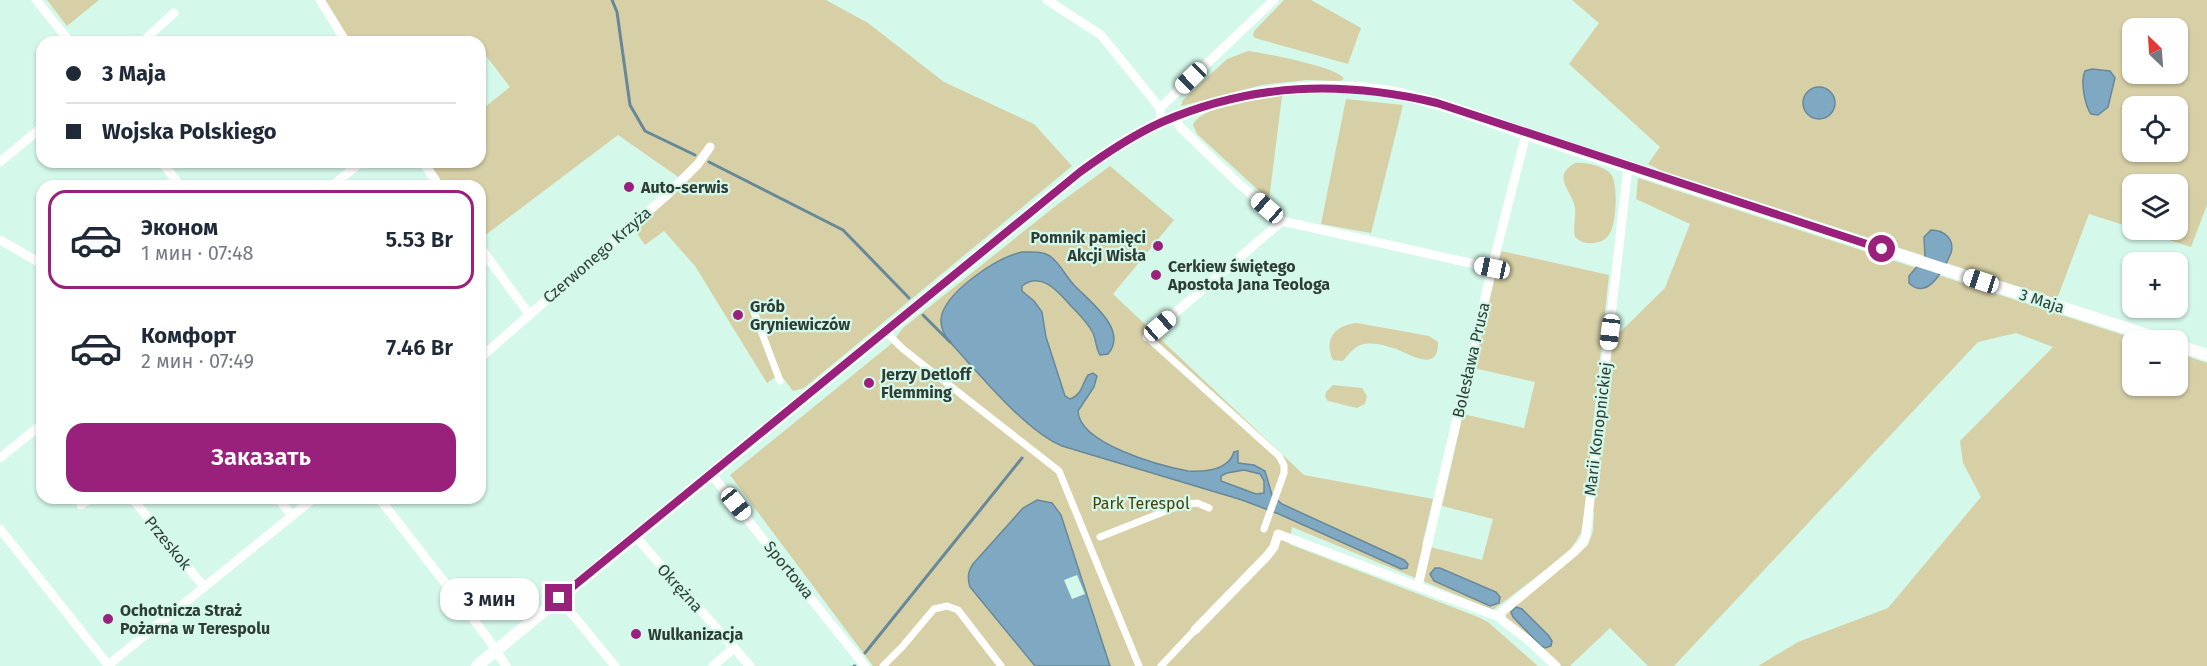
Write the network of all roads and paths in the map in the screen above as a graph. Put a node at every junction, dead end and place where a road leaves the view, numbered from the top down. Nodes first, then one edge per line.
1 (36, 0) edge
2 (320, 0) edge
3 (1047, 0) edge
4 (1274, 0) edge
5 (174, 13) dead end
6 (65, 36) edge
7 (149, 36) edge
8 (342, 36) edge
9 (1160, 108) junction
10 (1174, 117) junction
11 (1161, 122) junction
12 (36, 133) edge
13 (1526, 134) junction
14 (710, 147) dead end
15 (0, 162) edge
16 (1629, 167) junction
17 (354, 168) edge
18 (340, 180) edge
19 (1282, 221) junction
20 (0, 240) edge
21 (486, 255) edge
22 (36, 261) edge
23 (1492, 268) junction
24 (754, 312) dead end
25 (529, 314) junction
26 (2132, 330) edge
27 (885, 331) junction
28 (1147, 338) joint
29 (2188, 348) edge
30 (486, 353) edge
31 (2207, 355) edge
32 (780, 381) dead end
33 (36, 429) edge
34 (0, 458) edge
35 (711, 474) junction
36 (137, 504) edge
37 (283, 504) edge
38 (307, 504) edge
39 (384, 504) edge
40 (1209, 508) dead end
41 (292, 516) junction
42 (0, 529) edge
43 (1264, 529) dead end
44 (635, 536) junction
45 (1100, 537) dead end
46 (1418, 586) junction
47 (204, 587) junction
48 (559, 598) junction
49 (1497, 616) junction
50 (1195, 630) joint
51 (734, 648) junction
52 (497, 650) junction
53 (108, 666) edge
54 (477, 666) edge
55 (506, 666) edge
56 (615, 666) edge
57 (713, 666) edge
58 (750, 666) edge
59 (867, 666) edge
60 (883, 666) edge
61 (1001, 666) edge
62 (1139, 666) edge
63 (1161, 666) edge
64 (1556, 666) edge

1 - 6 street
2 - 8 street
3 - 9 street
4 - 9 street
5 - 7 street
9 - 11 street
10 - 11 street, 3 Maja
10 - 13 street, 3 Maja
10 - 19 street
11 - 27 street, 3 Maja
12 - 15 street
13 - 16 street, 3 Maja
13 - 23 street, Bolesława Prusa
14 - 25 street, Czerwonego Krzyża
16 - 26 street, 3 Maja
16 - 49 street, Marii Konopnickiej
17 - 18 street
19 - 23 street
19 - 28 street
20 - 22 street
21 - 25 street
23 - 46 street, Bolesława Prusa
24 - 32 street
25 - 30 street, Czerwonego Krzyża
27 - 35 street, 3 Maja
27 - 62 street
28 - 43 street
29 - 31 street
33 - 34 street
35 - 44 street, 3 Maja
35 - 59 street, Sportowa
36 - 47 street, Przeskok
37 - 41 street
38 - 41 street
39 - 52 street
40 - 45 street
41 - 47 street
42 - 53 street
44 - 48 street, 3 Maja
44 - 51 street, Okrężna
46 - 49 street
46 - 50 street
47 - 53 street
48 - 52 street, 3 Maja
48 - 56 street
49 - 64 street
50 - 63 street
51 - 57 street
51 - 58 street, Okrężna
52 - 54 street, 3 Maja
52 - 55 street
60 - 61 street

